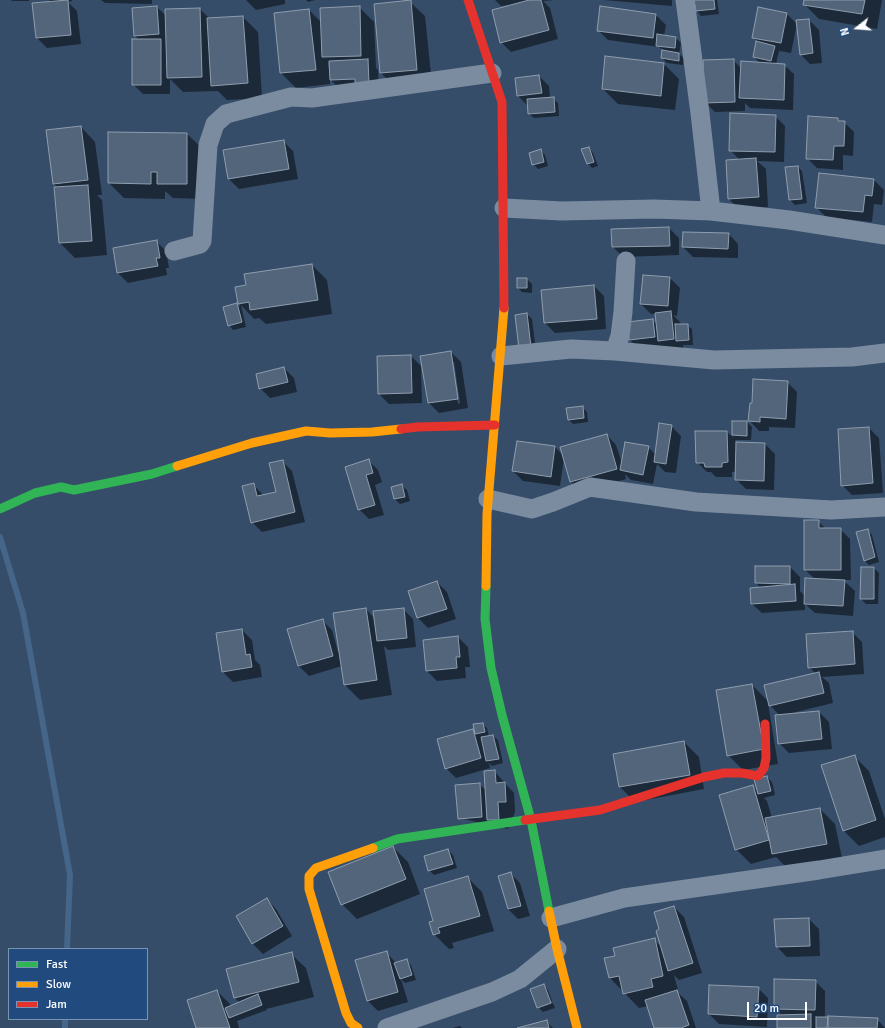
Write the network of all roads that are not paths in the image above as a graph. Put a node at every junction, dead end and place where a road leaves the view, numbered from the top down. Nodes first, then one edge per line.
1 (468, 0) edge
2 (686, 0) edge
3 (492, 73) junction
4 (504, 208) junction
5 (711, 210) junction
6 (885, 235) edge
7 (174, 251) dead end
8 (626, 261) dead end
9 (616, 351) junction
10 (885, 353) edge
11 (501, 356) junction
12 (495, 425) junction
13 (488, 499) junction
14 (885, 508) edge
15 (0, 509) edge
16 (765, 724) dead end
17 (531, 820) junction
18 (885, 859) edge
19 (551, 918) junction
20 (557, 949) junction
21 (354, 1027) edge
22 (387, 1028) edge
23 (577, 1028) edge

1 - 3 street
2 - 5 street
3 - 4 street
3 - 7 street
4 - 5 street
4 - 11 street
5 - 6 street
8 - 9 street
9 - 10 street
9 - 11 street
11 - 12 street
12 - 13 street
12 - 15 street
13 - 14 street
13 - 17 street
16 - 17 street
17 - 19 street
17 - 21 street
18 - 19 street
19 - 20 street
20 - 22 street
20 - 23 street

